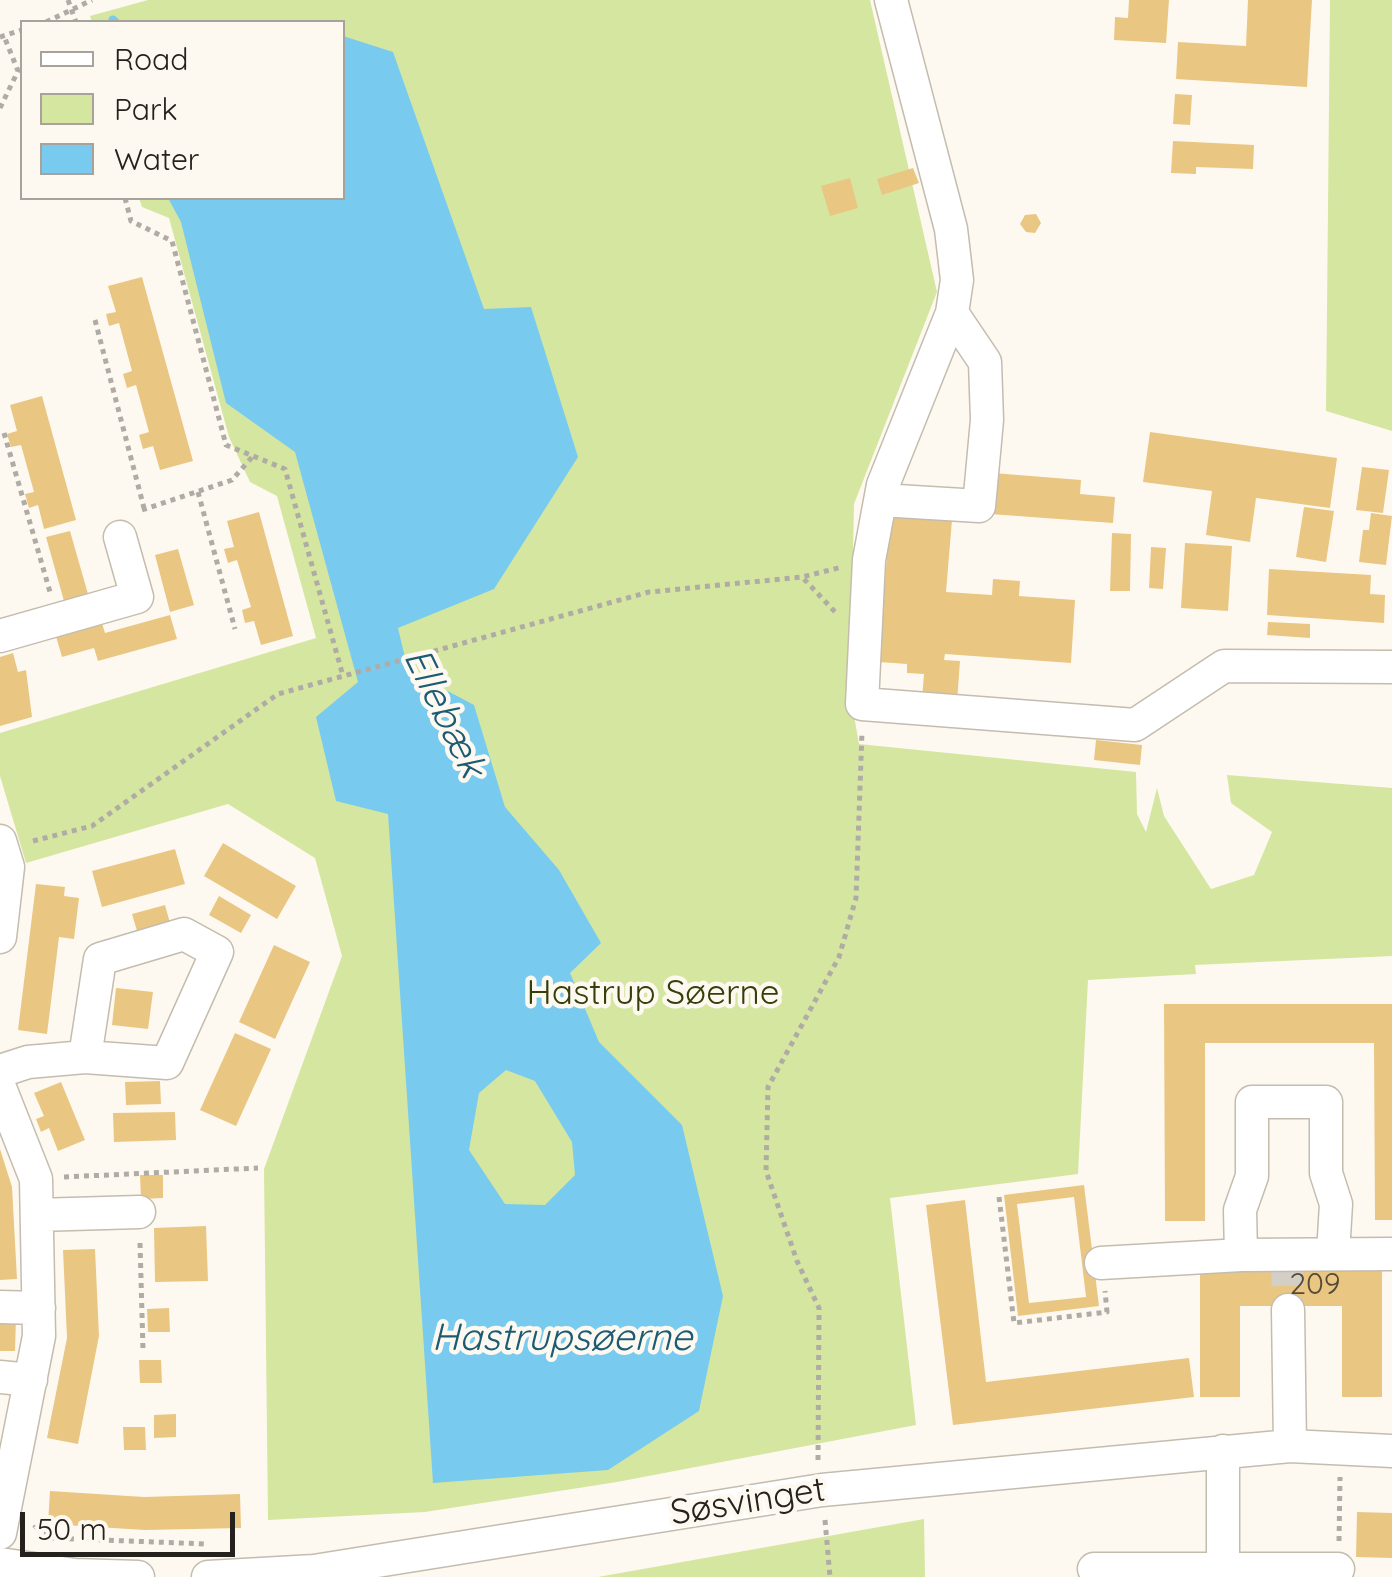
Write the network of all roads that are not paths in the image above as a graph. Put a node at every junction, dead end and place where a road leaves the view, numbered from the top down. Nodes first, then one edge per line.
1 (891, 0) edge
2 (952, 313) junction
3 (880, 500) junction
4 (120, 537) road end
5 (0, 636) edge
6 (1392, 667) edge
7 (1, 845) edge
8 (0, 938) edge
9 (85, 1057) junction
10 (0, 1070) edge
11 (0, 1088) edge
12 (139, 1212) road end
13 (36, 1215) junction
14 (1334, 1253) junction
15 (1392, 1254) edge
16 (1241, 1255) junction
17 (1101, 1263) road end
18 (0, 1307) edge
19 (39, 1308) junction
20 (1288, 1310) tunnel mouth
21 (15, 1378) edge
22 (1290, 1446) junction
23 (1223, 1451) junction
24 (1392, 1451) edge
25 (2, 1523) edge
26 (0, 1564) edge
27 (1094, 1569) dead end
28 (1338, 1570) road end
29 (1223, 1572) edge
30 (138, 1577) edge
31 (208, 1577) edge

1 - 2 street
2 - 3 street
2 - 3 street
3 - 6 street
4 - 5 street
7 - 8 street
9 - 9 street
9 - 10 street
11 - 13 street
12 - 13 street
13 - 19 street
14 - 15 street
14 - 16 street
14 - 16 street
16 - 17 street
18 - 19 street
19 - 21 street
20 - 22 street
21 - 25 street
22 - 23 street, Søsvinget
22 - 24 street, Søsvinget
23 - 29 street
23 - 31 street, Søsvinget
26 - 30 street
27 - 29 street
28 - 29 street

